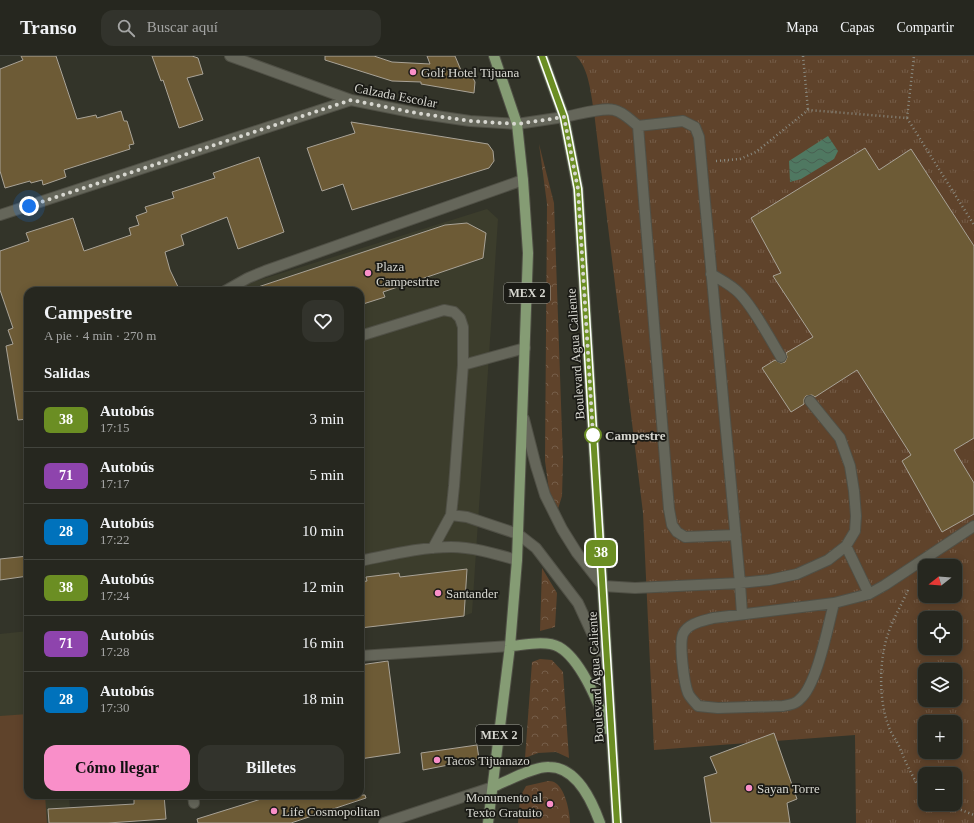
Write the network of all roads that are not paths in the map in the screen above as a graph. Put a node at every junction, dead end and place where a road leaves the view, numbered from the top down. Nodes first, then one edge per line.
1 (230, 56) edge
2 (494, 56) edge
3 (542, 56) edge
4 (351, 100) junction
5 (564, 117) junction
6 (517, 124) junction
7 (638, 126) junction
8 (523, 180) junction
9 (0, 215) edge
10 (711, 274) junction
11 (232, 287) edge
12 (364, 335) edge
13 (525, 348) junction
14 (781, 357) dead end
15 (463, 364) junction
16 (810, 401) dead end
17 (523, 416) junction
18 (451, 514) junction
19 (974, 526) edge
20 (518, 534) junction
21 (736, 535) junction
22 (846, 546) junction
23 (433, 548) junction
24 (364, 560) edge
25 (517, 560) junction
26 (740, 583) junction
27 (603, 586) junction
28 (869, 594) junction
29 (834, 603) junction
30 (742, 614) junction
31 (510, 646) junction
32 (364, 656) edge
33 (608, 668) junction
34 (612, 738) junction
35 (493, 786) junction
36 (384, 823) edge
37 (488, 823) edge
38 (600, 823) edge
39 (617, 823) edge

1 - 4 street, Calzada Escolar
2 - 6 main road, MEX 2
3 - 5 main road, Boulevard Agua Caliente
4 - 6 street, Calzada Escolar
4 - 9 street
5 - 6 street, Calzada Escolar
5 - 7 street, Calzada Escolar
5 - 27 main road, Boulevard Agua Caliente
6 - 8 main road, MEX 2
7 - 10 street
7 - 21 street
8 - 11 street
8 - 13 main road, MEX 2
10 - 14 street
10 - 21 street
12 - 15 street
13 - 15 street
13 - 17 main road, MEX 2
15 - 18 street
16 - 22 street
17 - 20 main road, MEX 2
17 - 27 street
18 - 20 street
18 - 23 street
19 - 28 street
20 - 25 main road, MEX 2
20 - 33 street
21 - 26 street
22 - 26 street
22 - 28 street
23 - 24 street
23 - 25 street
25 - 31 main road, MEX 2
26 - 27 street
26 - 30 street
27 - 33 main road, Boulevard Agua Caliente
28 - 29 street
29 - 30 street
29 - 30 street
31 - 32 street
31 - 34 main road
31 - 35 main road, MEX 2
33 - 34 main road, Boulevard Agua Caliente
34 - 39 main road, Boulevard Agua Caliente
35 - 36 street
35 - 37 main road, MEX 2
35 - 38 main road

